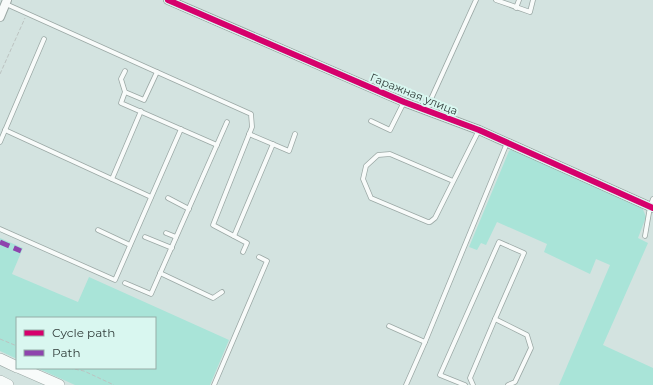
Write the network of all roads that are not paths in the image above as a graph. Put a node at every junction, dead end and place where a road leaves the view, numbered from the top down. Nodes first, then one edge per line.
1 (168, 0) edge
2 (476, 0) edge
3 (496, 0) edge
4 (519, 0) edge
5 (534, 0) edge
6 (6, 2) edge
7 (516, 8) junction
8 (0, 17) edge
9 (44, 40) dead end
10 (125, 71) dead end
11 (157, 72) junction
12 (126, 92) junction
13 (404, 102) junction
14 (425, 110) junction
15 (141, 111) junction
16 (371, 121) dead end
17 (227, 122) dead end
18 (181, 129) junction
19 (5, 130) junction
20 (479, 130) junction
21 (249, 134) junction
22 (295, 134) dead end
23 (0, 142) edge
24 (507, 142) junction
25 (273, 144) junction
26 (217, 145) junction
27 (112, 179) junction
28 (453, 181) junction
29 (151, 197) junction
30 (168, 198) dead end
31 (652, 205) edge
32 (189, 208) junction
33 (0, 229) edge
34 (98, 230) dead end
35 (166, 233) dead end
36 (234, 236) junction
37 (645, 236) dead end
38 (145, 237) dead end
39 (176, 237) junction
40 (130, 245) junction
41 (172, 248) junction
42 (243, 252) dead end
43 (259, 256) dead end
44 (160, 273) junction
45 (125, 283) dead end
46 (222, 292) dead end
47 (495, 319) junction
48 (389, 326) dead end
49 (425, 342) junction
50 (0, 359) edge
51 (16, 367) edge
52 (22, 369) edge
53 (0, 381) edge
54 (456, 383) edge
55 (8, 385) edge
56 (60, 385) edge
57 (214, 385) edge
58 (406, 385) edge
59 (465, 385) edge
60 (473, 385) edge
61 (508, 385) edge

1 - 13 street, Гаражная улица
2 - 14 lane
3 - 7 lane
4 - 7 lane
5 - 7 lane
6 - 8 street
6 - 11 lane
9 - 19 lane
10 - 12 lane
11 - 12 lane
11 - 21 lane
12 - 15 lane
13 - 14 street, Гаражная улица
13 - 16 lane
14 - 20 street, Гаражная улица
15 - 18 lane
15 - 27 lane
17 - 26 lane
18 - 26 lane
18 - 29 lane
19 - 23 lane
19 - 27 lane
20 - 24 street, Гаражная улица
20 - 28 lane
21 - 25 lane
21 - 36 lane
22 - 25 lane
24 - 31 street, Гаражная улица
24 - 49 lane
25 - 36 lane
26 - 32 lane
27 - 29 lane
28 - 28 lane
29 - 40 lane
30 - 32 lane
31 - 37 lane
32 - 39 lane
33 - 40 lane
34 - 40 lane
35 - 39 lane
36 - 42 lane
38 - 41 lane
39 - 41 lane
41 - 44 lane
43 - 57 lane
44 - 45 lane
44 - 46 lane
47 - 54 lane
47 - 60 lane
47 - 61 lane
48 - 49 lane
49 - 58 lane
50 - 51 main road
52 - 56 main road
53 - 55 main road
54 - 59 lane

